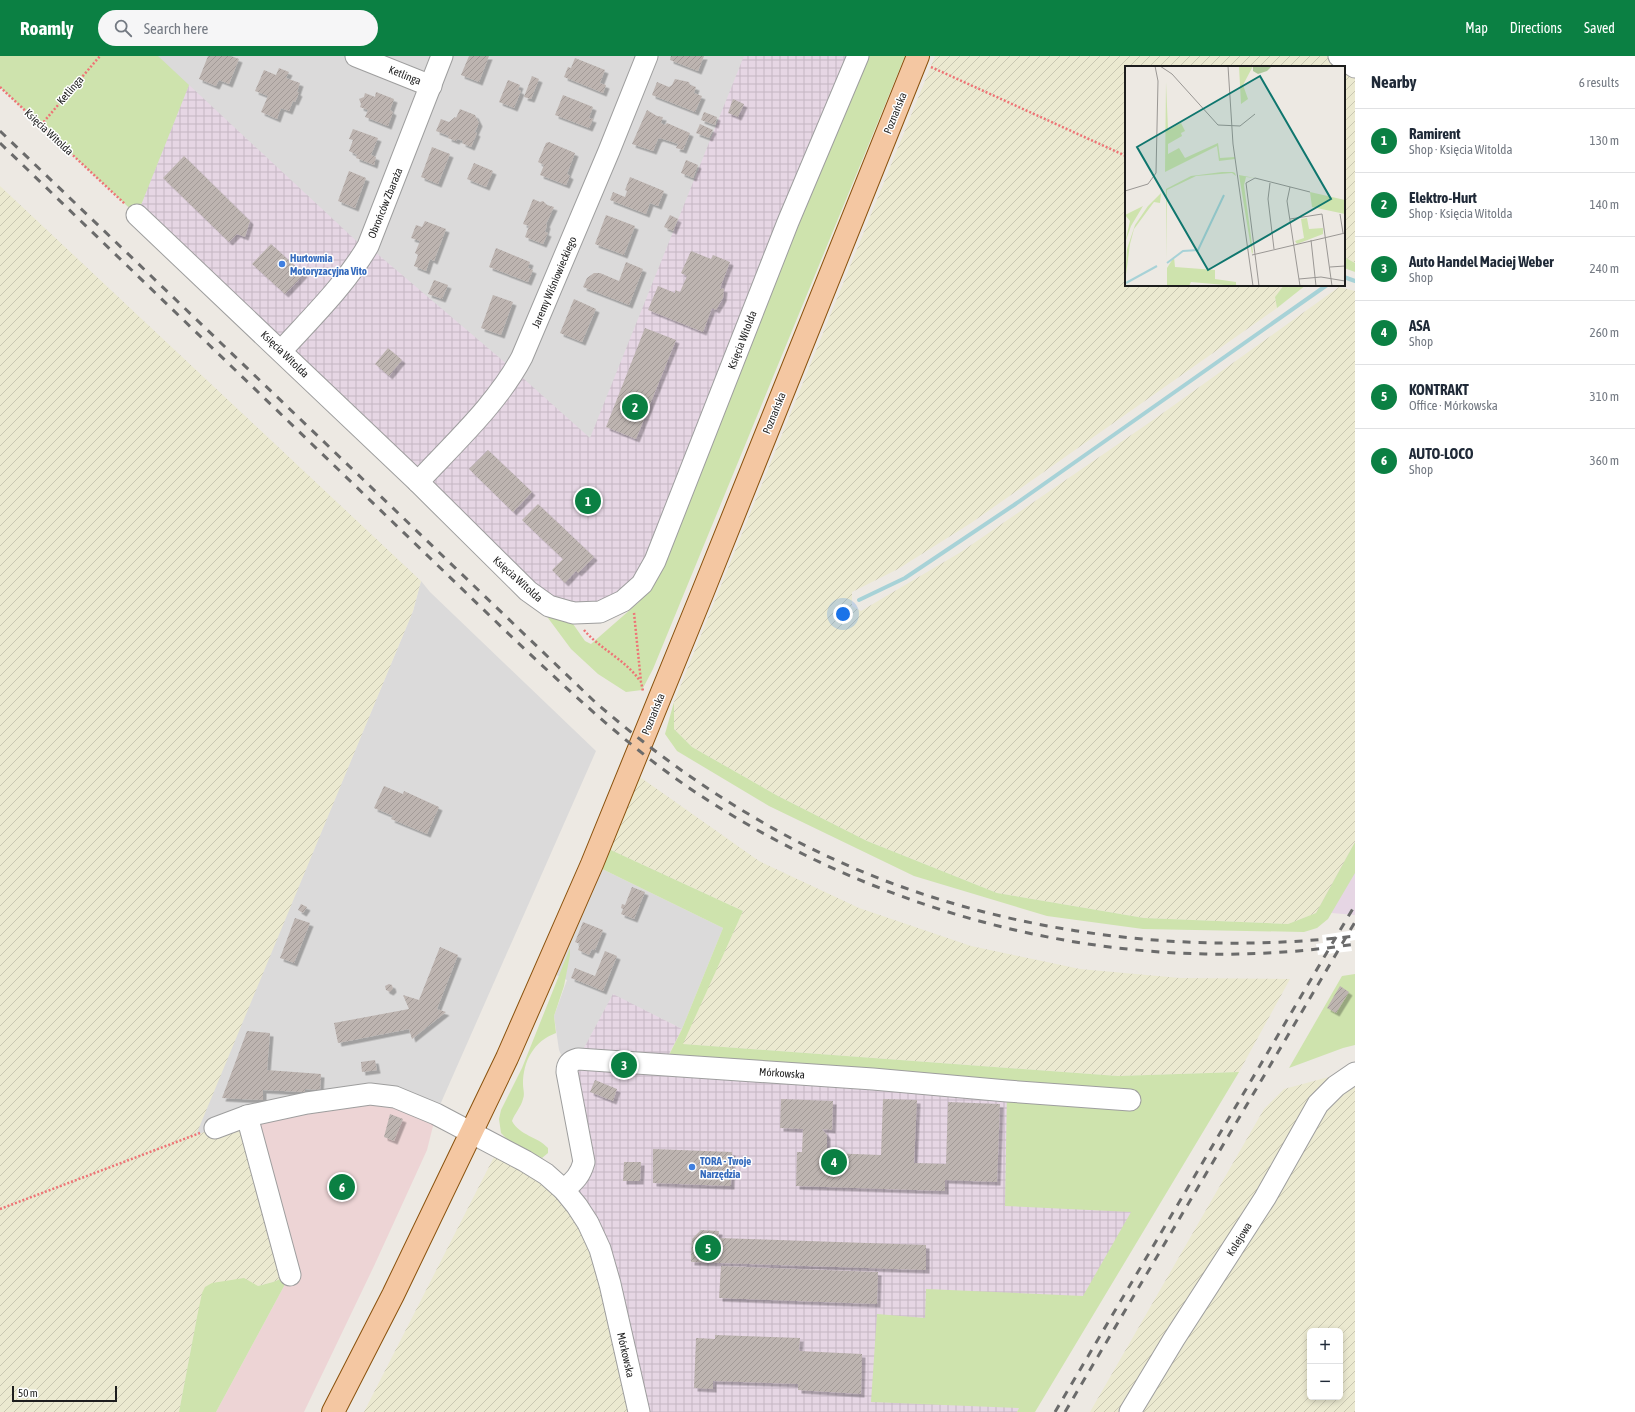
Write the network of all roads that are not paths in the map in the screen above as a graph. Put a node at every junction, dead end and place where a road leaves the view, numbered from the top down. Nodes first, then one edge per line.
1 (356, 56) edge
2 (442, 56) edge
3 (647, 56) edge
4 (858, 56) edge
5 (1339, 56) edge
6 (917, 58) edge
7 (1355, 67) edge
8 (431, 86) junction
9 (137, 215) road end
10 (281, 350) junction
11 (418, 482) junction
12 (1355, 1073) edge
13 (1130, 1100) dead end
14 (247, 1116) junction
15 (215, 1128) road end
16 (471, 1133) junction
17 (564, 1190) junction
18 (290, 1275) dead end
19 (333, 1412) edge
20 (639, 1412) edge
21 (1130, 1412) edge

1 - 8 street, Ketlinga
2 - 8 street, Obrońców Zbaraża
3 - 11 street, Jaremy Wiśniowieckiego
4 - 11 street, Księcia Witolda
5 - 7 street
6 - 16 main road, Poznańska
8 - 10 street, Obrońców Zbaraża
9 - 10 street, Księcia Witolda
10 - 11 street, Księcia Witolda
12 - 21 street, Kolejowa
13 - 17 street, Mórkowska
14 - 15 street, Mórkowska
14 - 16 street, Mórkowska
14 - 18 street
16 - 17 street, Mórkowska
16 - 19 main road, Poznańska
17 - 20 street, Mórkowska

